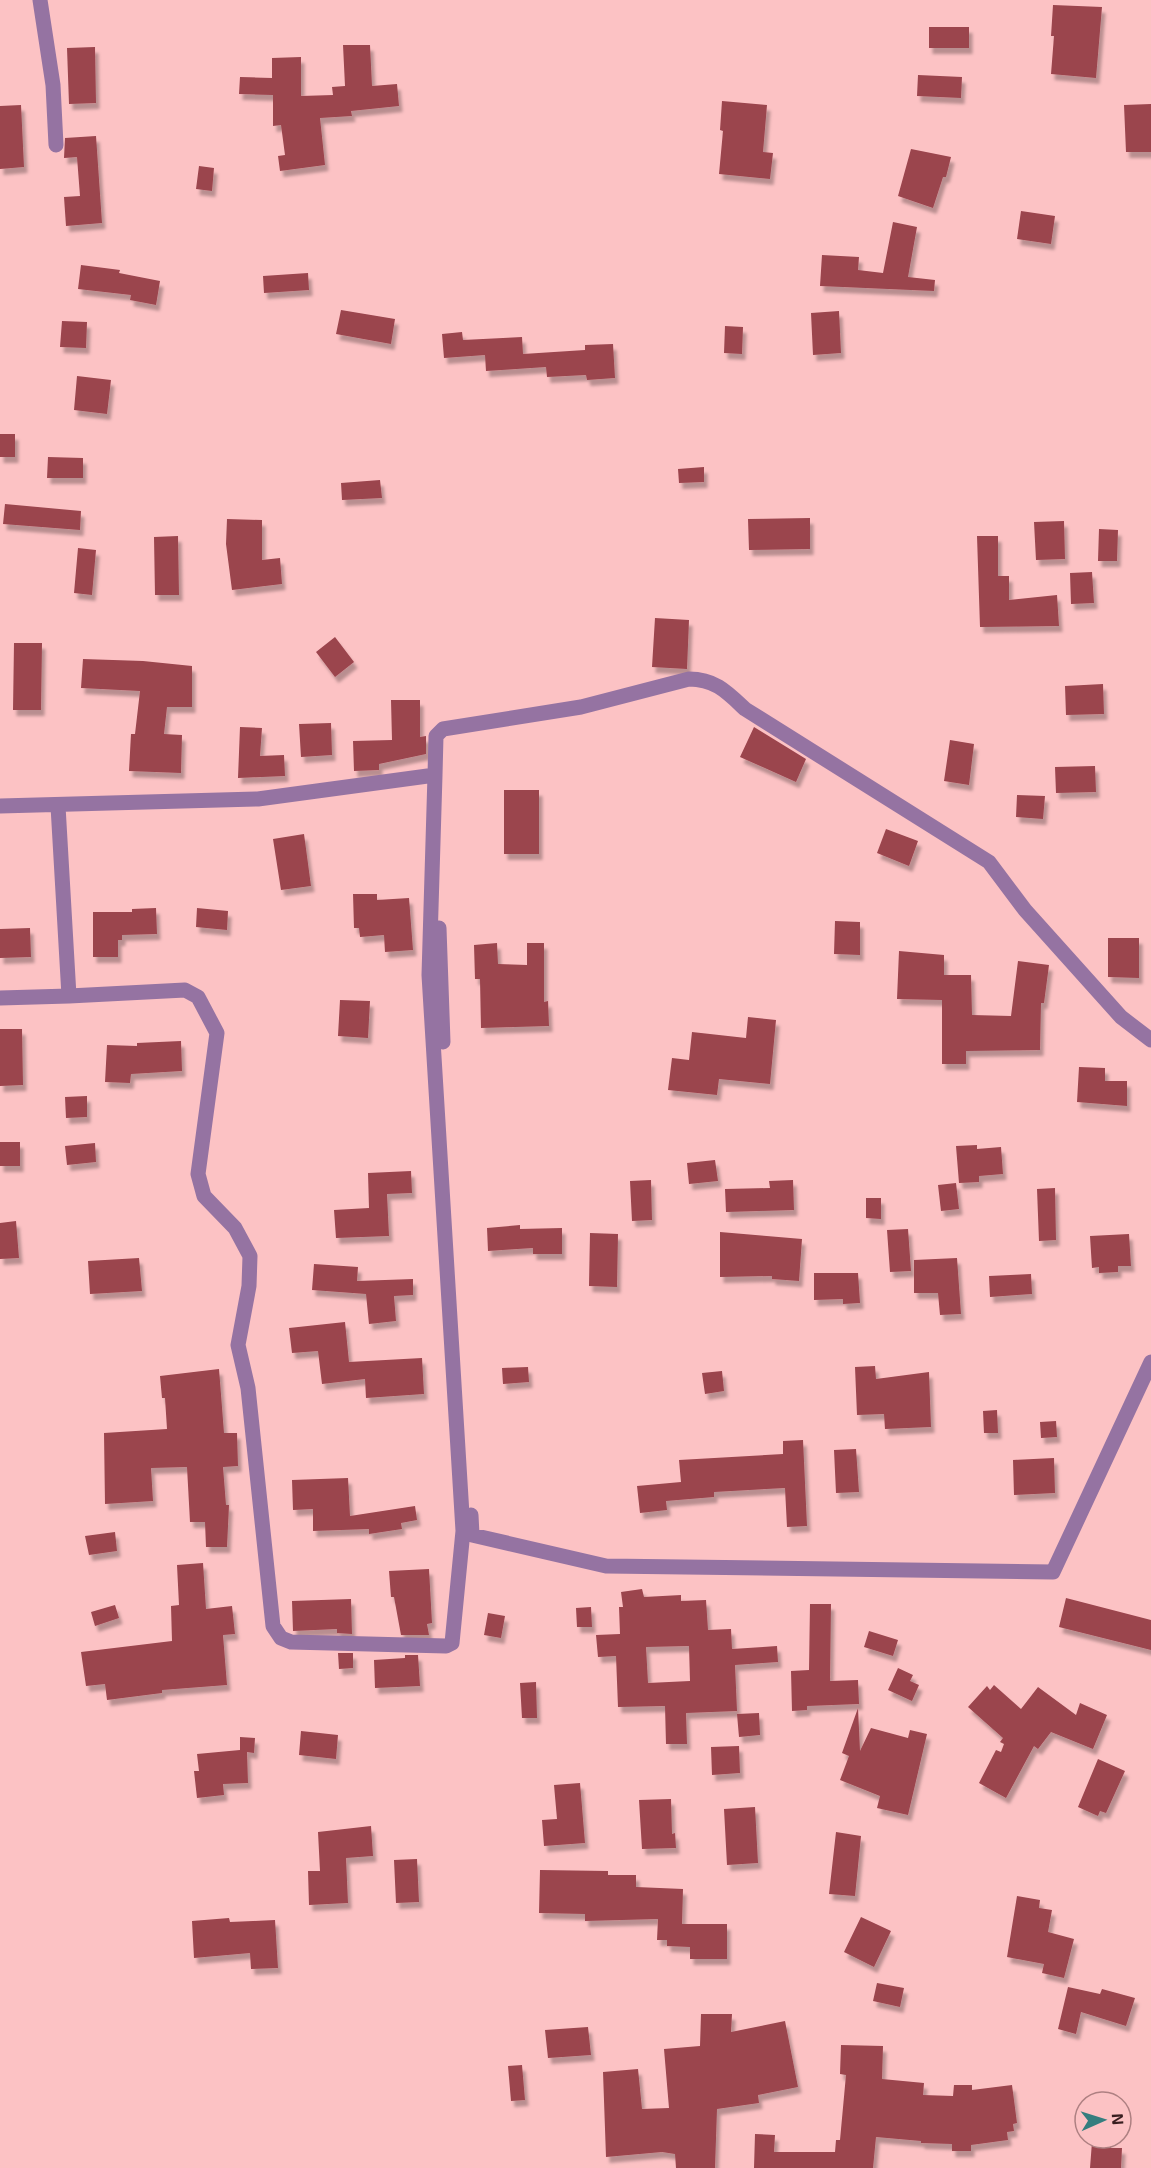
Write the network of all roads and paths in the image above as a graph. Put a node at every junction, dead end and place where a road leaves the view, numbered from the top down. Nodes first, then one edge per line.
1 (40, 0) edge
2 (56, 145) dead end
3 (435, 775) junction
4 (0, 806) edge
5 (58, 806) junction
6 (69, 996) junction
7 (0, 998) edge
8 (1151, 1040) edge
9 (1151, 1362) edge

1 - 2 street
3 - 5 street
3 - 6 street
3 - 8 street
3 - 9 street
4 - 5 street
5 - 6 street
6 - 7 street

